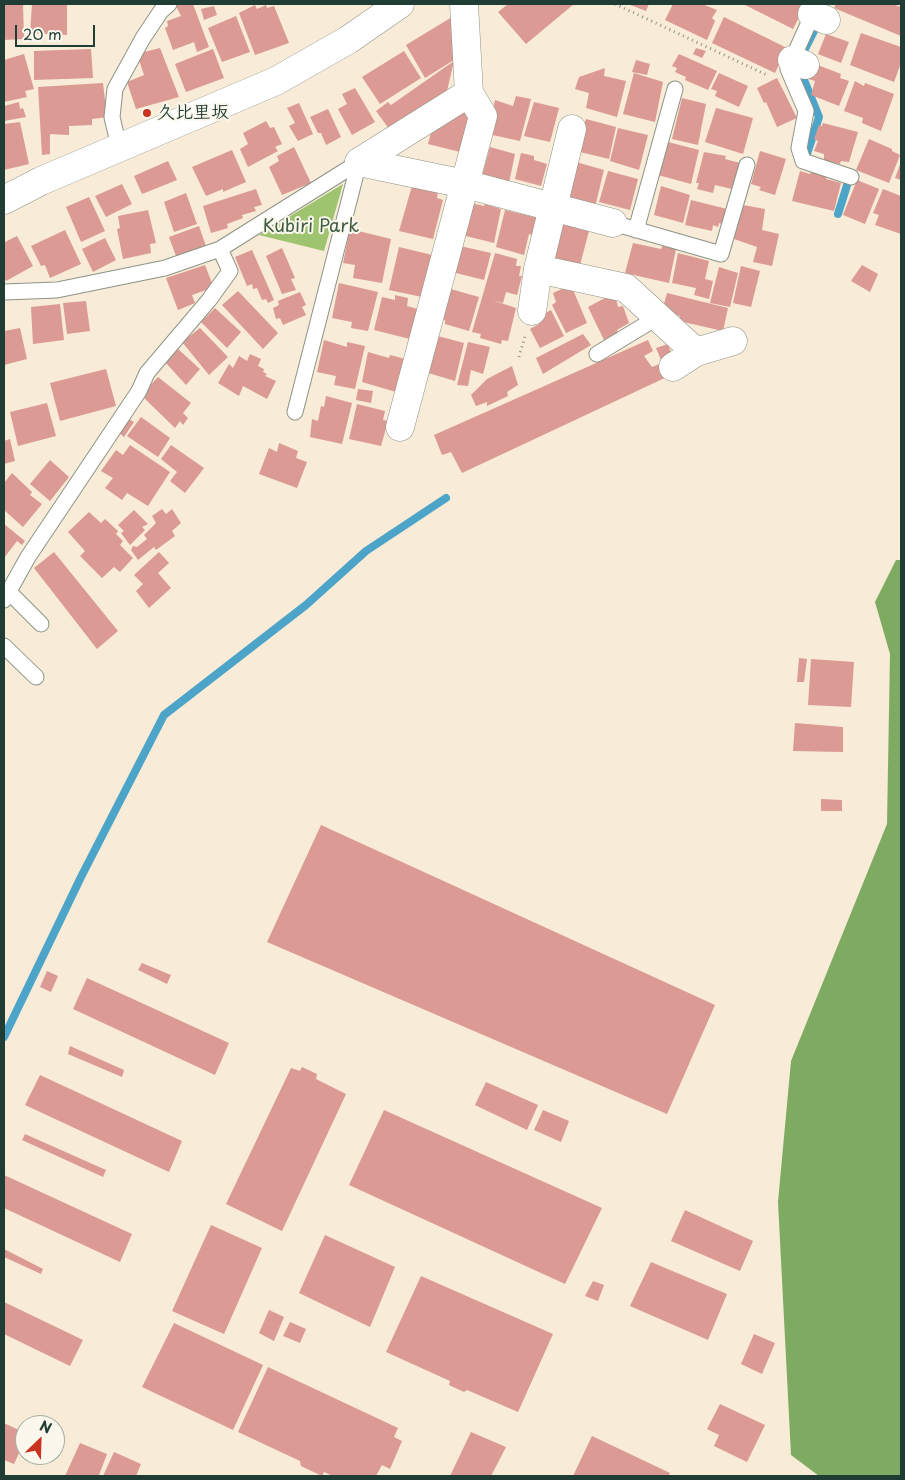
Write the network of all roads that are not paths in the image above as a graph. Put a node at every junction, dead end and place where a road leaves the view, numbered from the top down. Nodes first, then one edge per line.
1 (169, 4) edge
2 (400, 4) edge
3 (464, 4) edge
4 (819, 13) edge
5 (675, 89) dead end
6 (469, 93) junction
7 (572, 129) dead end
8 (119, 147) junction
9 (359, 162) junction
10 (747, 165) dead end
11 (851, 177) dead end
12 (465, 184) junction
13 (4, 200) edge
14 (553, 208) junction
15 (624, 227) junction
16 (220, 249) junction
17 (538, 269) junction
18 (4, 292) edge
19 (532, 311) dead end
20 (658, 317) junction
21 (734, 341) dead end
22 (696, 352) junction
23 (597, 354) dead end
24 (673, 367) dead end
25 (295, 412) dead end
26 (400, 427) dead end
27 (6, 596) edge
28 (41, 624) dead end
29 (4, 646) edge
30 (36, 677) dead end

1 - 8 lane
2 - 8 street
3 - 6 street
4 - 11 lane
5 - 15 lane
6 - 9 street
6 - 12 street
7 - 14 street
8 - 13 street
9 - 12 street
9 - 16 lane
9 - 25 lane
10 - 15 lane
12 - 14 street
12 - 26 street
14 - 15 street
14 - 17 street
16 - 18 lane
16 - 27 lane
17 - 19 street
17 - 20 street
20 - 22 street
20 - 23 lane
21 - 22 street
22 - 24 street
27 - 28 lane
29 - 30 lane

